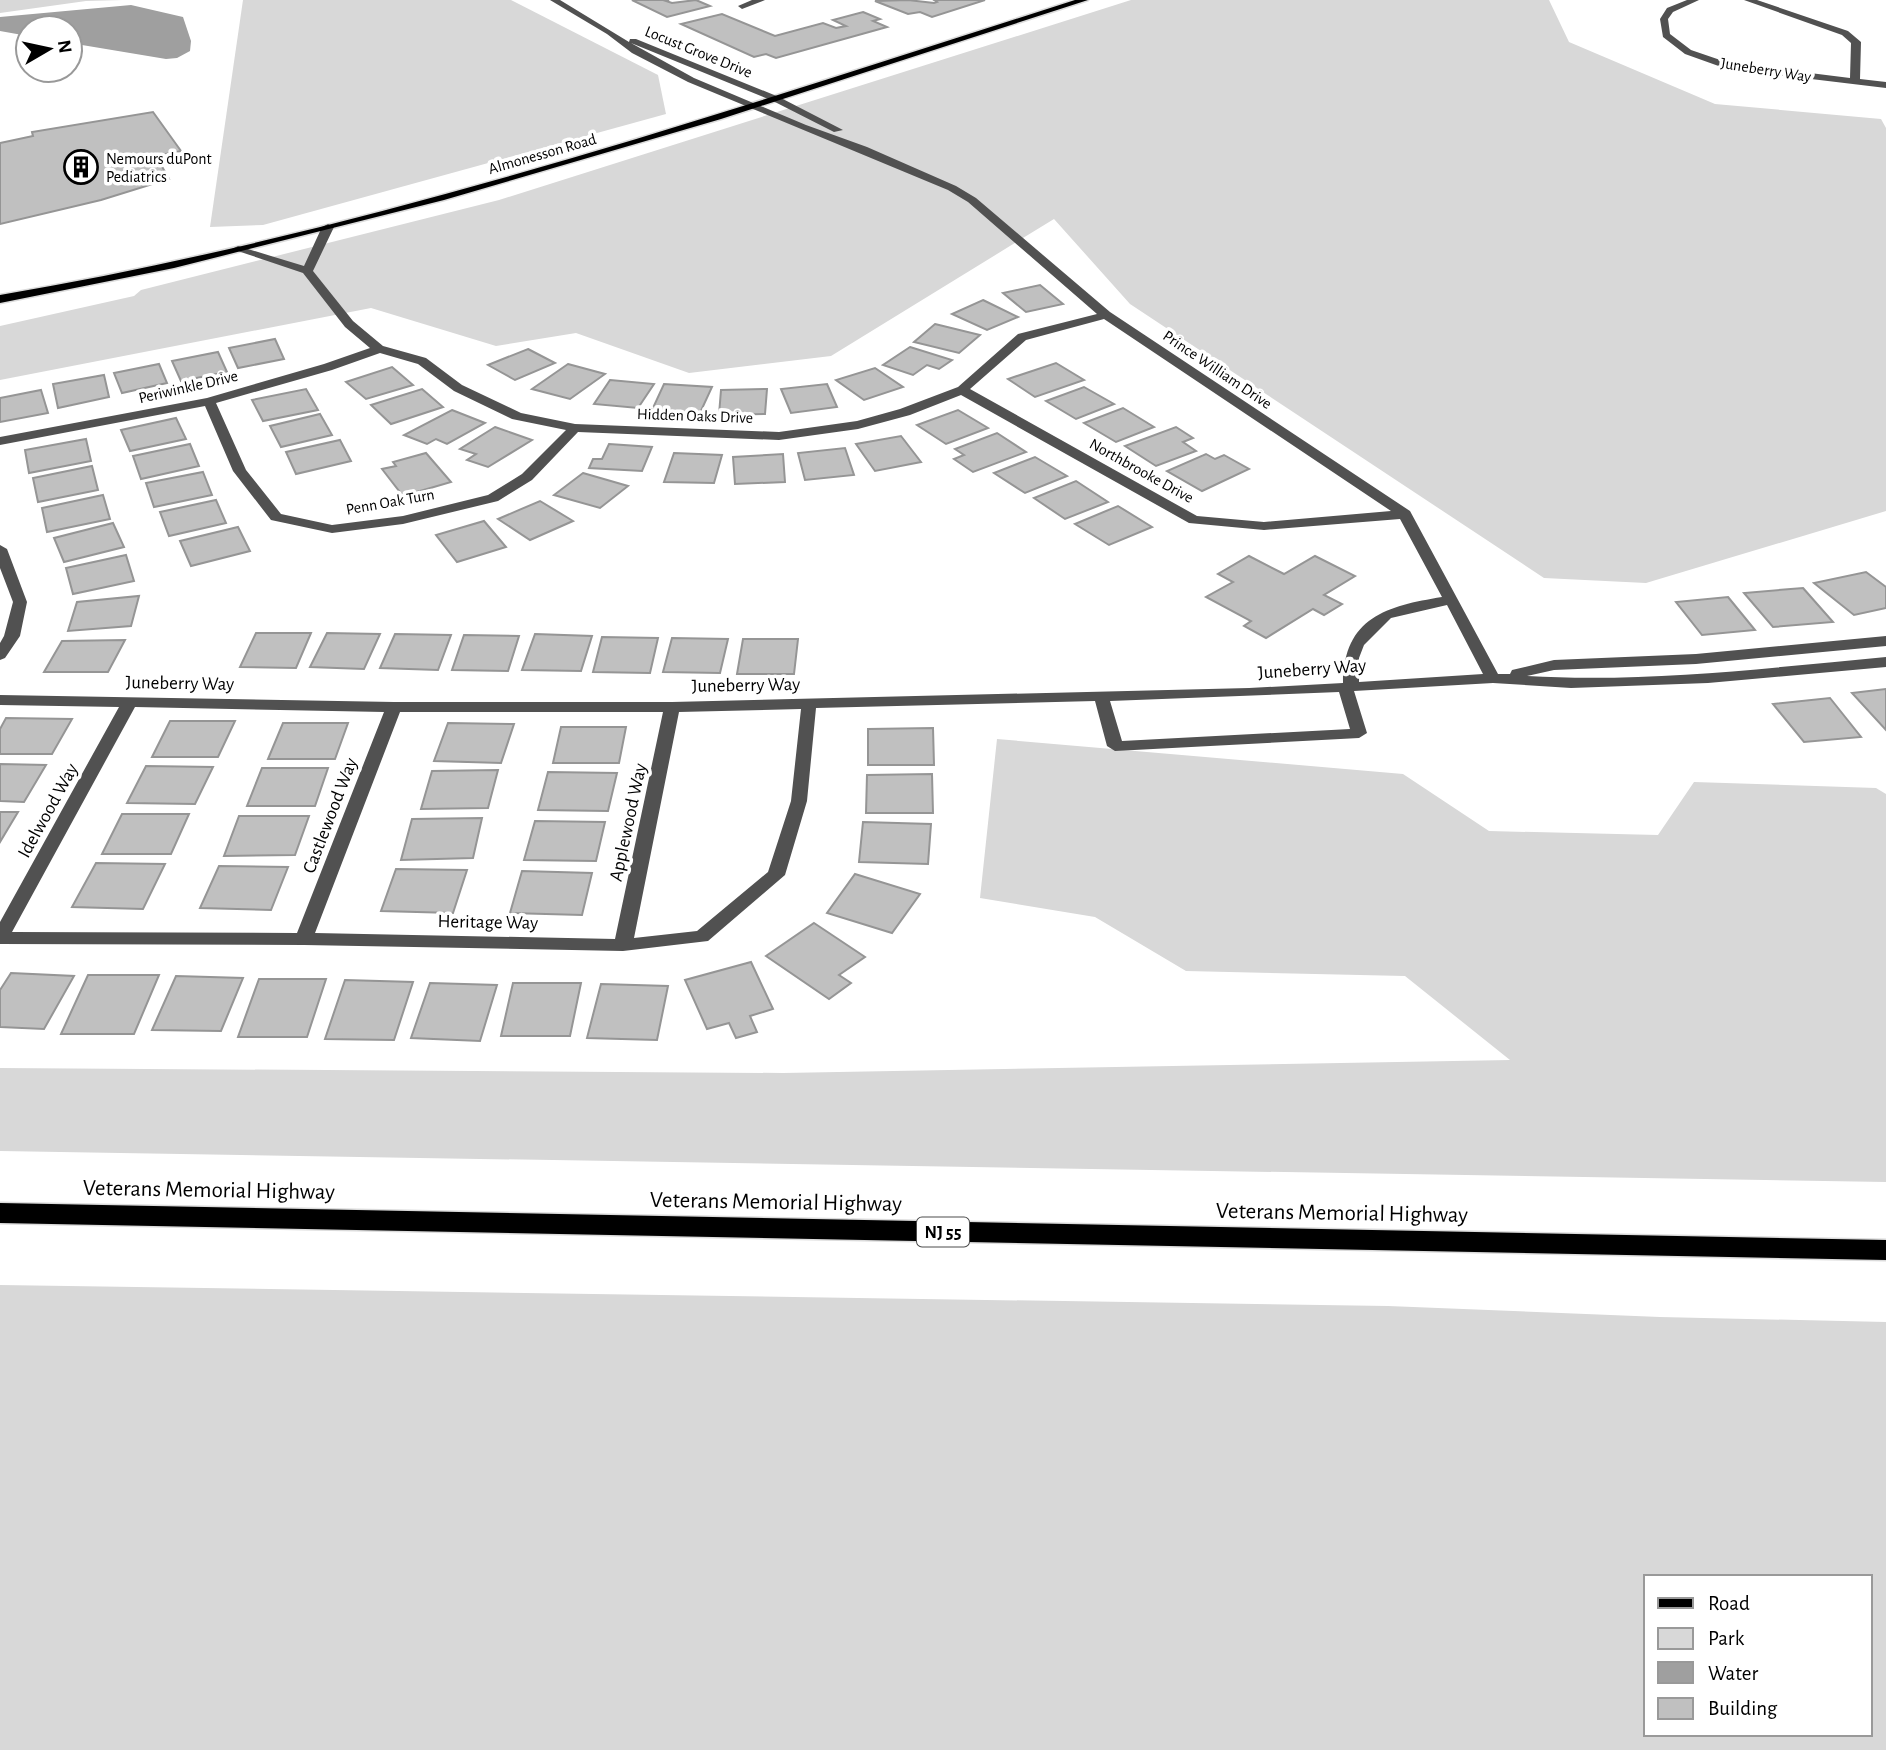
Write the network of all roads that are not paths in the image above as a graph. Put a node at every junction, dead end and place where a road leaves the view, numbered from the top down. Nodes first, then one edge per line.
1 (554, 0) edge
2 (761, 0) edge
3 (1084, 0) edge
4 (1695, 0) edge
5 (1748, 0) edge
6 (1677, 2) edge
7 (742, 6) dead end
8 (610, 32) junction
9 (1855, 80) junction
10 (1886, 85) edge
11 (776, 99) junction
12 (752, 107) junction
13 (863, 149) junction
14 (328, 227) junction
15 (238, 249) junction
16 (307, 271) junction
17 (0, 299) edge
18 (1105, 315) junction
19 (379, 349) junction
20 (962, 390) junction
21 (209, 401) junction
22 (575, 428) junction
23 (0, 441) edge
24 (1405, 514) junction
25 (0, 549) edge
26 (1451, 600) junction
27 (1886, 641) edge
28 (0, 655) edge
29 (1696, 659) junction
30 (1886, 662) edge
31 (1493, 678) junction
32 (1708, 678) junction
33 (1348, 687) junction
34 (1101, 696) junction
35 (0, 699) edge
36 (130, 701) junction
37 (809, 704) junction
38 (394, 707) junction
39 (673, 707) junction
40 (0, 938) edge
41 (304, 939) junction
42 (623, 945) junction
43 (0, 1213) edge
44 (1886, 1250) edge

1 - 8 street, Locust Grove Drive
2 - 7 street
3 - 11 main road, Almonesson Road
4 - 6 street, Juneberry Way
5 - 9 street
6 - 9 street, Juneberry Way
8 - 11 street, Locust Grove Drive
8 - 12 street, Locust Grove Drive
9 - 10 street, Juneberry Way
11 - 12 main road, Almonesson Road
11 - 13 street, Prince William Drive
12 - 13 street, Prince William Drive
12 - 14 main road, Almonesson Road
13 - 18 street, Prince William Drive
14 - 15 main road, Almonesson Road
14 - 16 street
15 - 16 street
15 - 17 main road, Almonesson Road
16 - 19 street, Hidden Oaks Drive
18 - 20 street, Hidden Oaks Drive
18 - 24 street, Prince William Drive
19 - 21 street, Periwinkle Drive
19 - 22 street, Hidden Oaks Drive
20 - 22 street, Hidden Oaks Drive
20 - 24 street, Northbrooke Drive
21 - 22 street, Penn Oak Turn
21 - 23 street, Periwinkle Drive
24 - 26 street, Prince William Drive
25 - 28 street
26 - 31 street, Prince William Drive
26 - 33 street
27 - 29 street, Juneberry Way
29 - 31 street, Juneberry Way
29 - 32 street
30 - 32 street, Juneberry Way
31 - 32 street, Juneberry Way
31 - 33 street, Juneberry Way
33 - 34 street, Juneberry Way
33 - 34 street
34 - 37 street, Juneberry Way
35 - 36 street, Juneberry Way
36 - 38 street, Juneberry Way
36 - 40 street, Idelwood Way
37 - 39 street, Juneberry Way
37 - 42 street, Heritage Way
38 - 39 street, Juneberry Way
38 - 41 street, Castlewood Way
39 - 42 street, Applewood Way
40 - 41 street, Heritage Way
41 - 42 street, Heritage Way
43 - 44 highway, Veterans Memorial Highway / NJ 55

